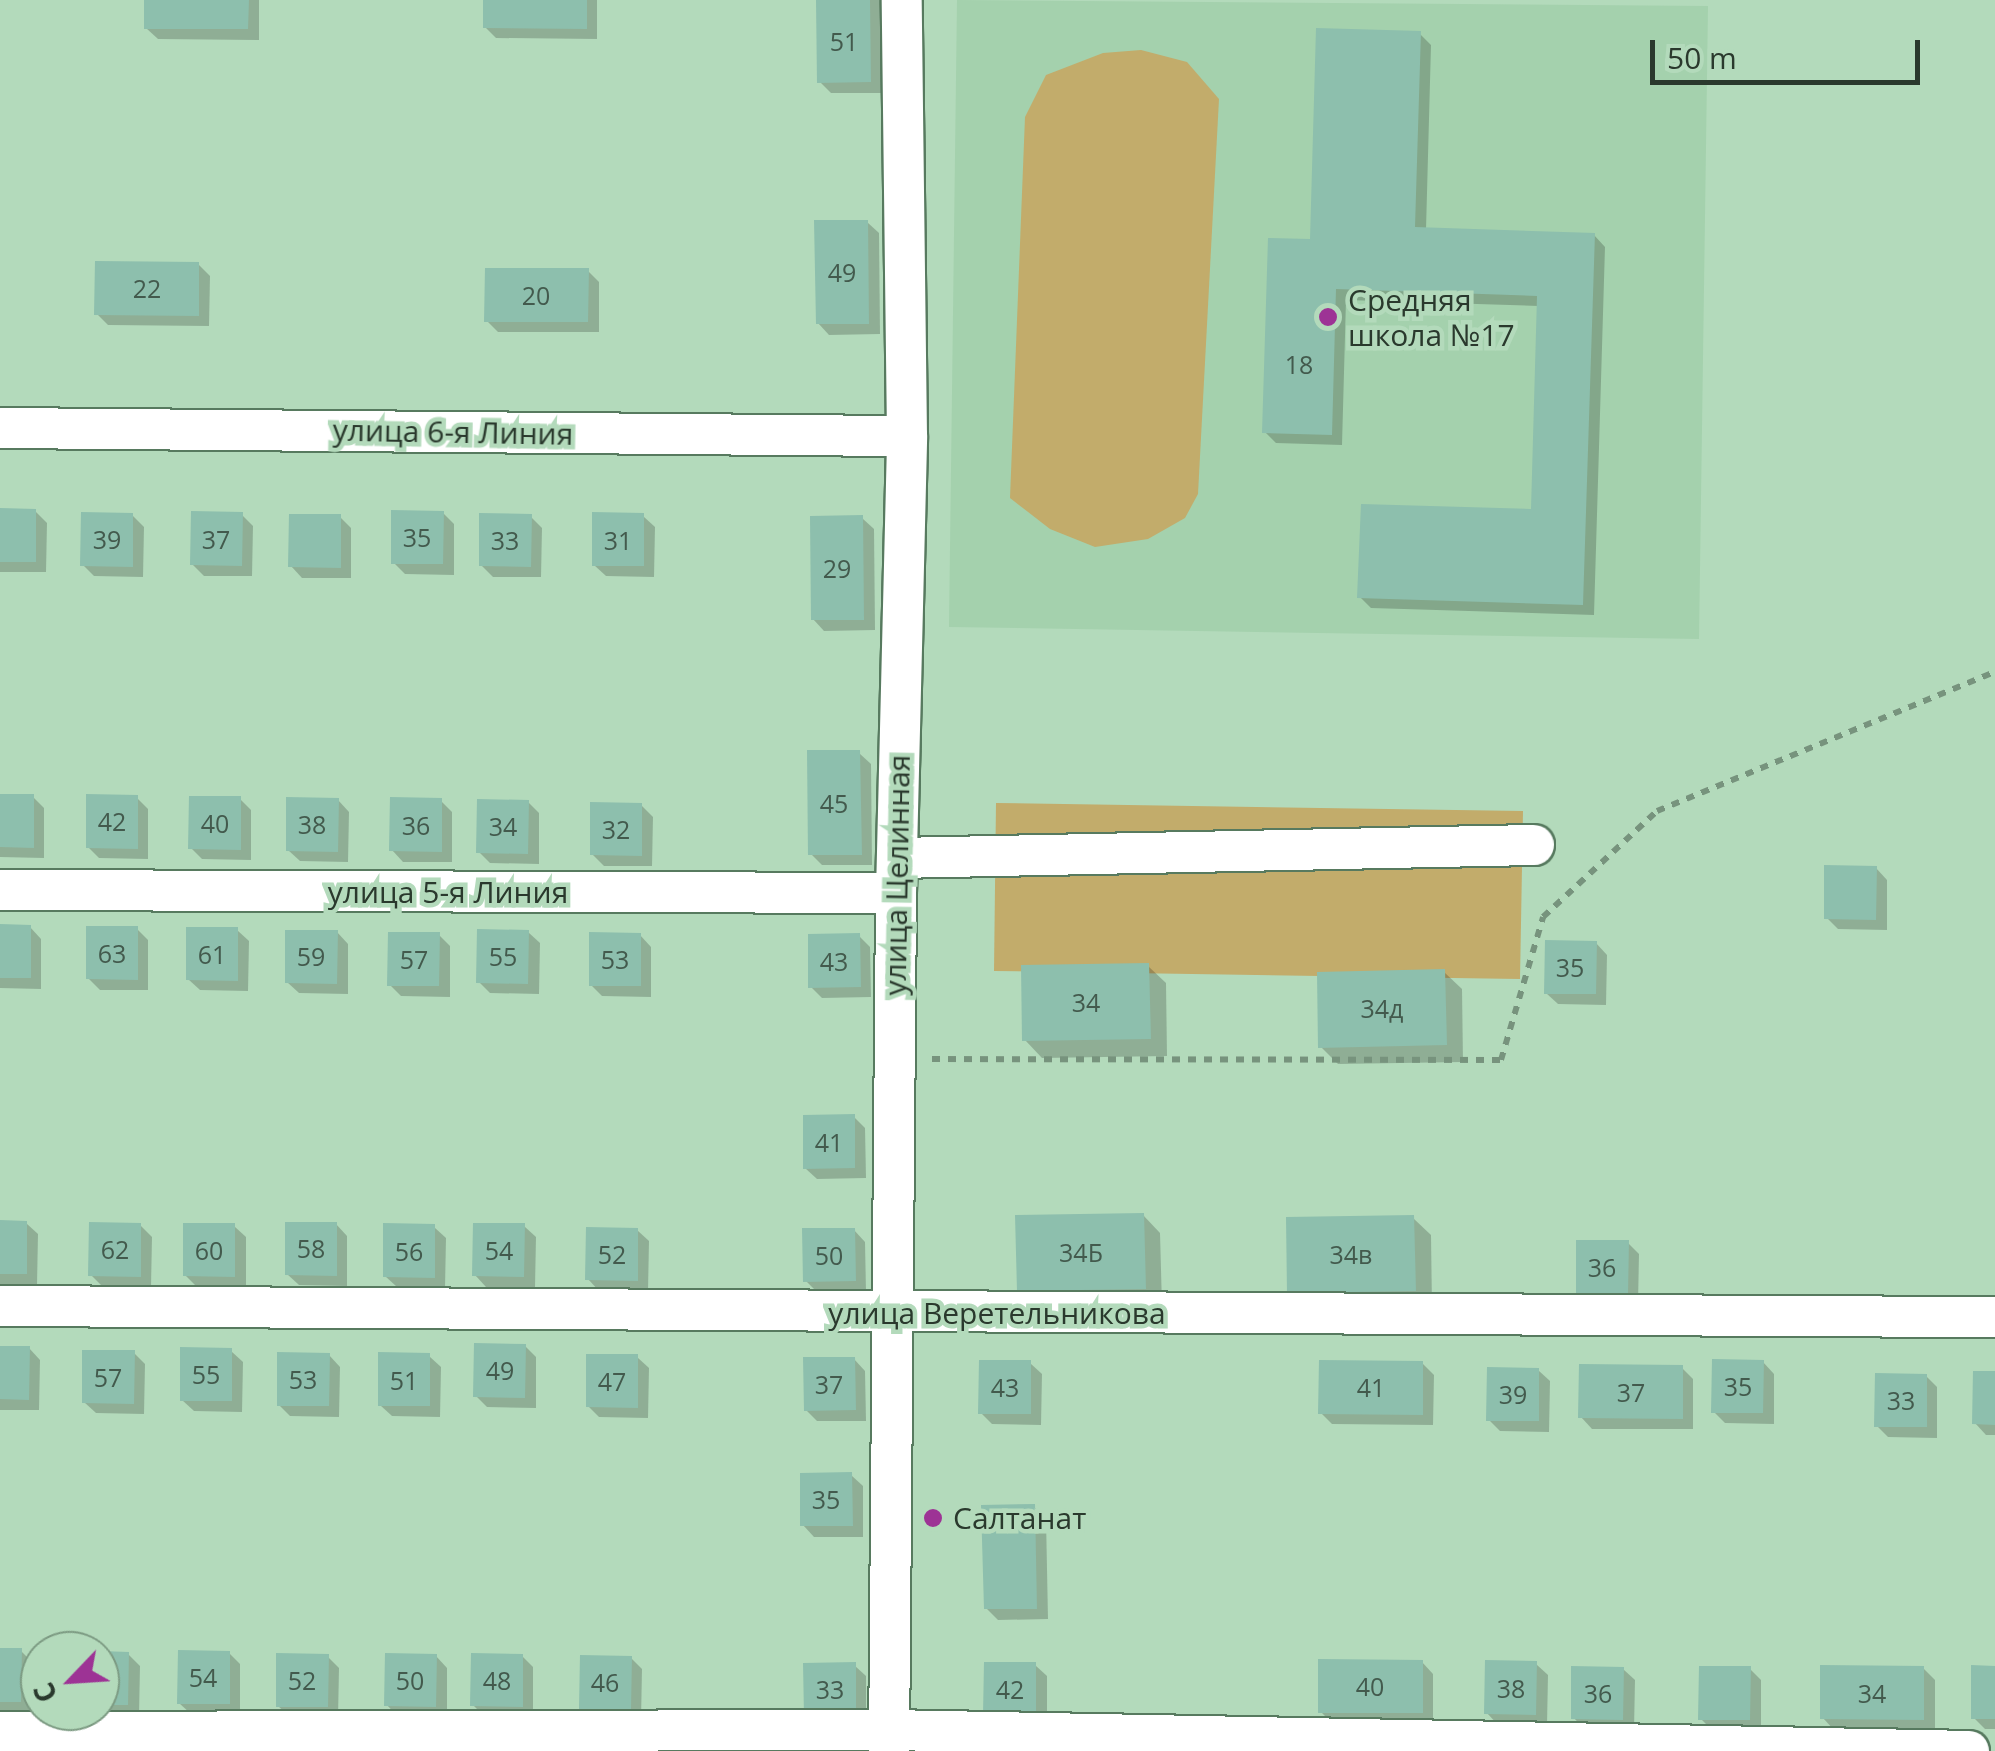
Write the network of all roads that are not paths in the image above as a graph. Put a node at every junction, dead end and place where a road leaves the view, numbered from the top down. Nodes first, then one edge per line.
1 (902, 0) edge
2 (0, 428) edge
3 (907, 436) junction
4 (1534, 845) dead end
5 (896, 876) junction
6 (0, 890) edge
7 (0, 1306) edge
8 (896, 1312) junction
9 (1995, 1317) edge
10 (0, 1732) edge
11 (889, 1740) edge
12 (1969, 1751) edge

1 - 3 street, улица Целинная
2 - 3 street, улица 6-я Линия
3 - 5 street, улица Целинная
4 - 5 street, улица 5-я Линия
5 - 6 street, улица 5-я Линия
5 - 8 street, улица Целинная
7 - 8 street, улица Веретельникова
8 - 9 street, улица Веретельникова
8 - 11 street, улица Целинная
10 - 11 street
11 - 12 street

